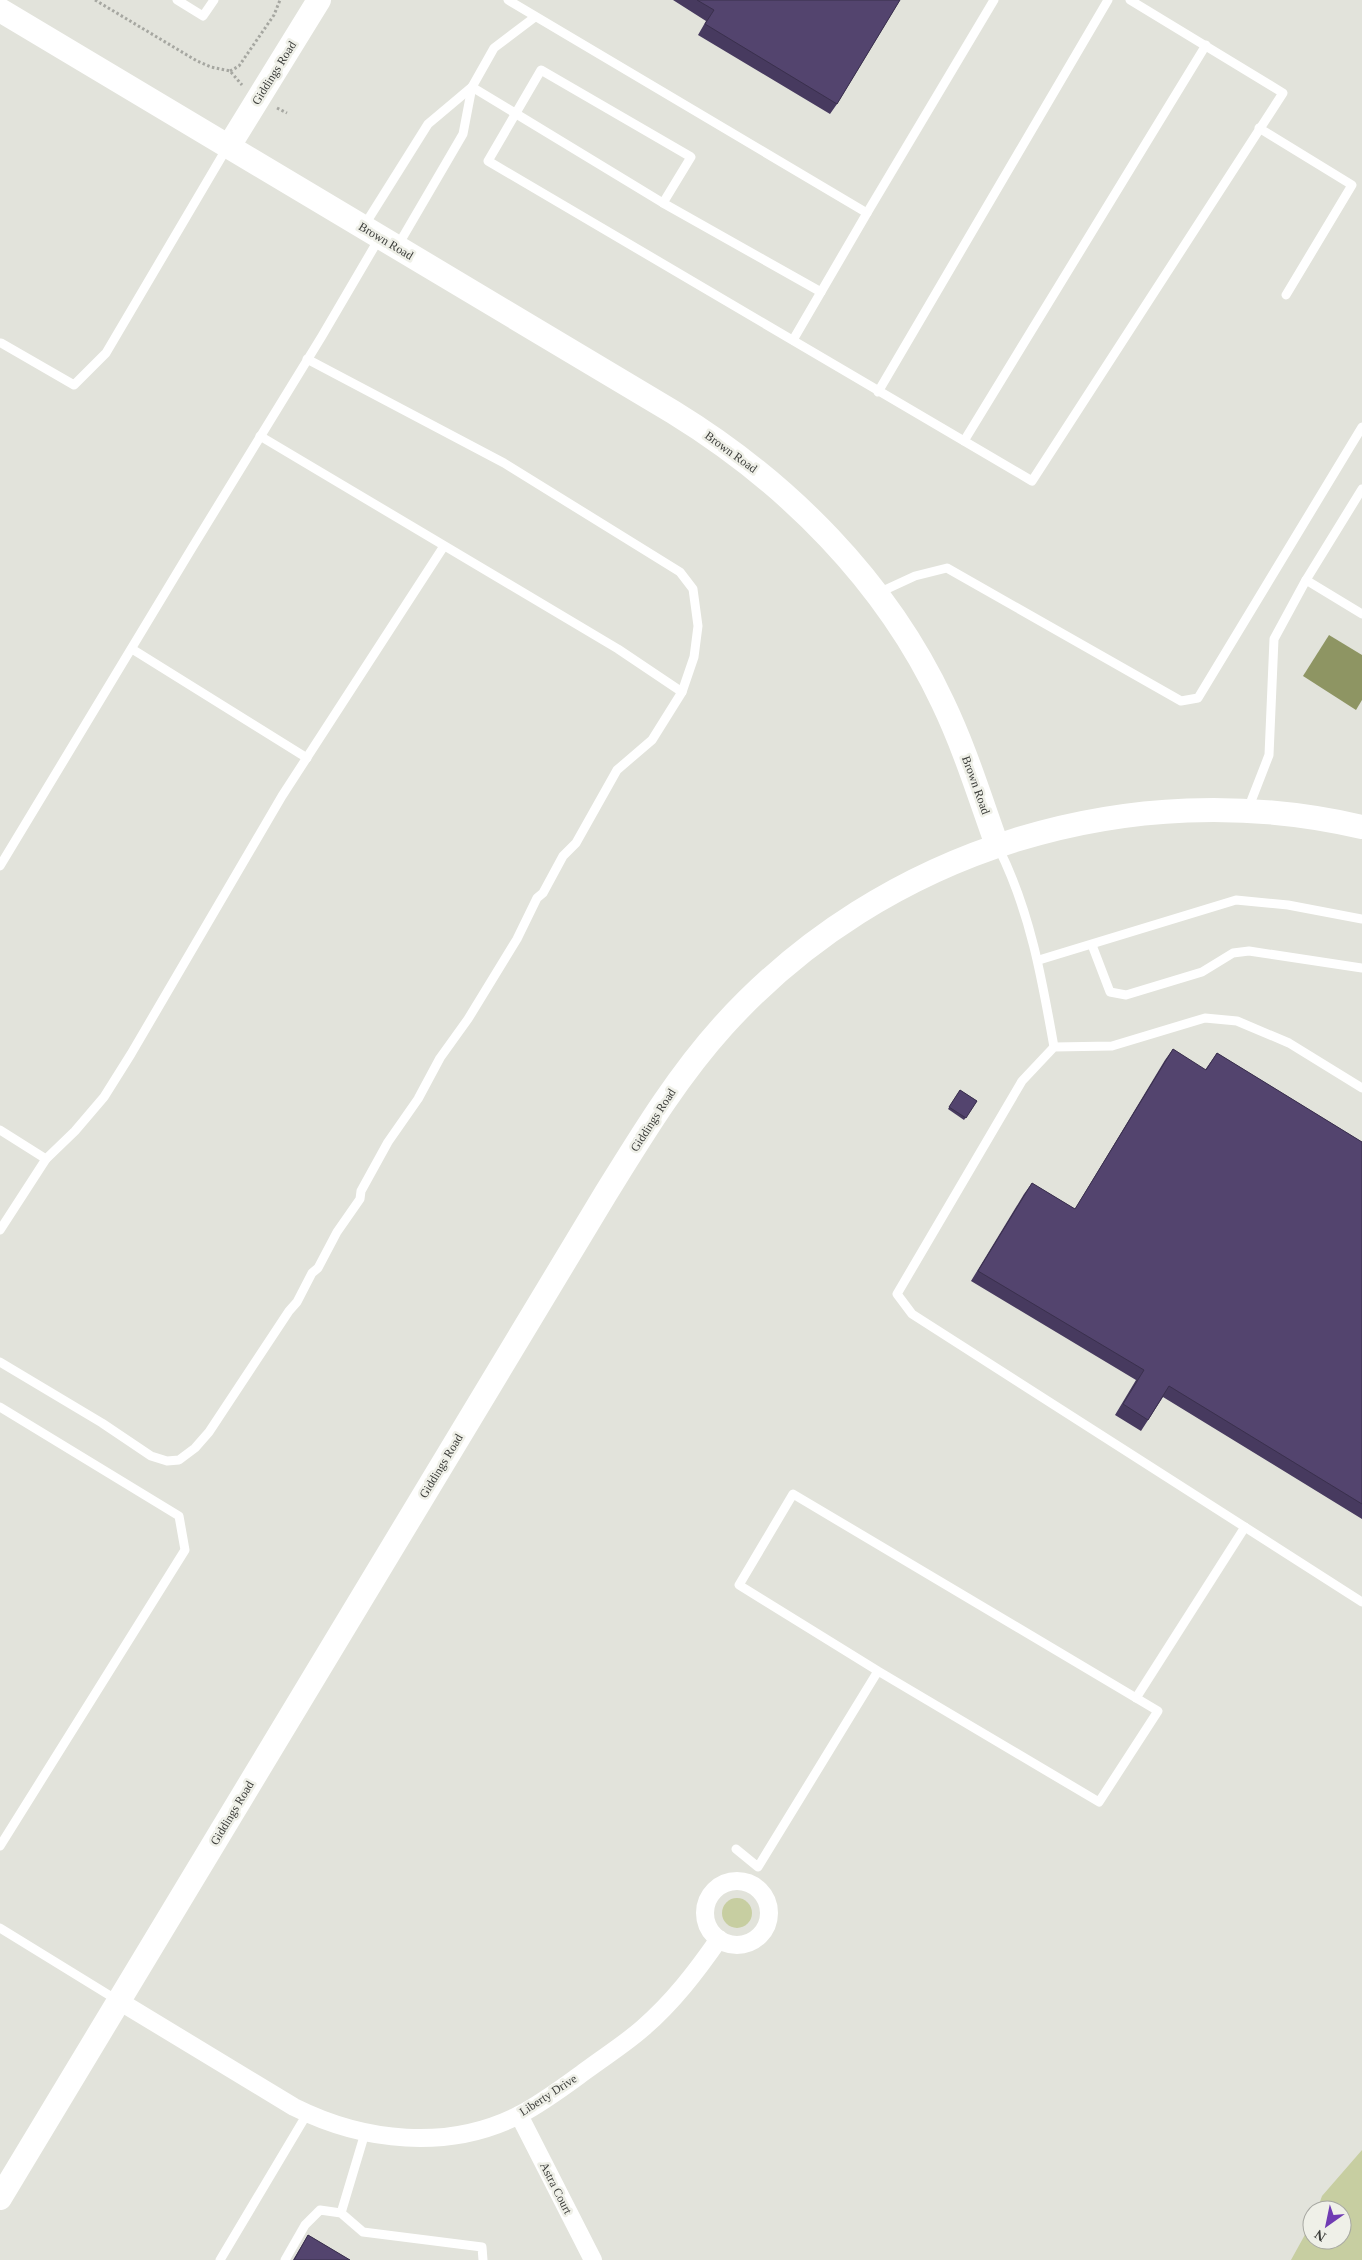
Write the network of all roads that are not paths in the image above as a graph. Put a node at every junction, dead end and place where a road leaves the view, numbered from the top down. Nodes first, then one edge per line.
1 (177, 0) edge
2 (214, 0) edge
3 (319, 0) edge
4 (508, 0) edge
5 (994, 0) edge
6 (1108, 0) edge
7 (1130, 0) edge
8 (0, 10) edge
9 (536, 17) junction
10 (1206, 45) junction
11 (472, 87) junction
12 (515, 114) junction
13 (1259, 128) junction
14 (229, 146) junction
15 (663, 203) junction
16 (867, 213) junction
17 (380, 237) junction
18 (821, 292) junction
19 (1286, 295) dead end
20 (793, 340) junction
21 (0, 344) edge
22 (307, 359) junction
23 (878, 392) junction
24 (1362, 427) edge
25 (260, 436) junction
26 (964, 441) junction
27 (1362, 489) edge
28 (444, 546) junction
29 (1306, 580) junction
30 (876, 594) junction
31 (1362, 614) edge
32 (132, 649) junction
33 (682, 692) junction
34 (307, 758) junction
35 (1248, 810) junction
36 (1362, 827) edge
37 (997, 845) junction
38 (0, 866) edge
39 (1362, 919) edge
40 (1092, 945) junction
41 (1039, 960) junction
42 (1362, 968) edge
43 (1054, 1047) junction
44 (1362, 1088) edge
45 (0, 1130) edge
46 (46, 1159) junction
47 (0, 1230) edge
48 (0, 1362) edge
49 (0, 1407) edge
50 (1245, 1527) junction
51 (1362, 1602) edge
52 (878, 1671) junction
53 (1136, 1698) junction
54 (0, 1846) edge
55 (736, 1849) dead end
56 (0, 1928) edge
57 (719, 1939) dead end
58 (119, 2001) junction
59 (307, 2114) junction
60 (519, 2115) junction
61 (365, 2133) junction
62 (0, 2198) edge
63 (341, 2213) junction
64 (220, 2260) edge
65 (285, 2260) edge
66 (483, 2260) edge
67 (593, 2260) edge

1 - 2 lane
3 - 14 main road, Giddings Road
4 - 9 lane
5 - 16 lane
6 - 23 lane
7 - 10 lane
8 - 14 main road, Brown Road
9 - 11 lane
9 - 16 lane
10 - 13 lane
10 - 26 lane
11 - 12 lane
11 - 17 lane
11 - 17 lane
12 - 15 lane
12 - 15 lane
12 - 20 lane
13 - 19 lane
13 - 26 lane
14 - 17 main road, Brown Road
14 - 21 lane
15 - 18 lane
16 - 18 lane
17 - 22 lane
17 - 30 main road, Brown Road
18 - 20 lane
20 - 23 lane
22 - 25 lane
22 - 33 lane
23 - 26 lane
24 - 30 lane
25 - 28 lane
25 - 32 lane
27 - 29 lane
28 - 33 lane
28 - 34 lane
29 - 31 lane
29 - 35 lane
30 - 37 main road, Brown Road
32 - 34 lane
32 - 38 lane
33 - 48 lane
34 - 46 lane
35 - 36 main road
35 - 37 main road
37 - 41 lane
37 - 58 main road, Giddings Road
39 - 40 lane
40 - 41 lane
40 - 42 lane
41 - 43 lane
43 - 44 lane
43 - 50 lane
45 - 46 lane
46 - 47 lane
49 - 54 lane
50 - 51 lane
50 - 53 lane
52 - 53 lane
52 - 53 lane
52 - 55 lane
56 - 58 lane
57 - 60 street, Liberty Drive
58 - 59 street, Liberty Drive
58 - 62 main road, Giddings Road
59 - 61 street, Liberty Drive
59 - 64 lane
60 - 61 street, Liberty Drive
60 - 67 street, Astra Court
61 - 63 lane
63 - 65 lane
63 - 66 lane

